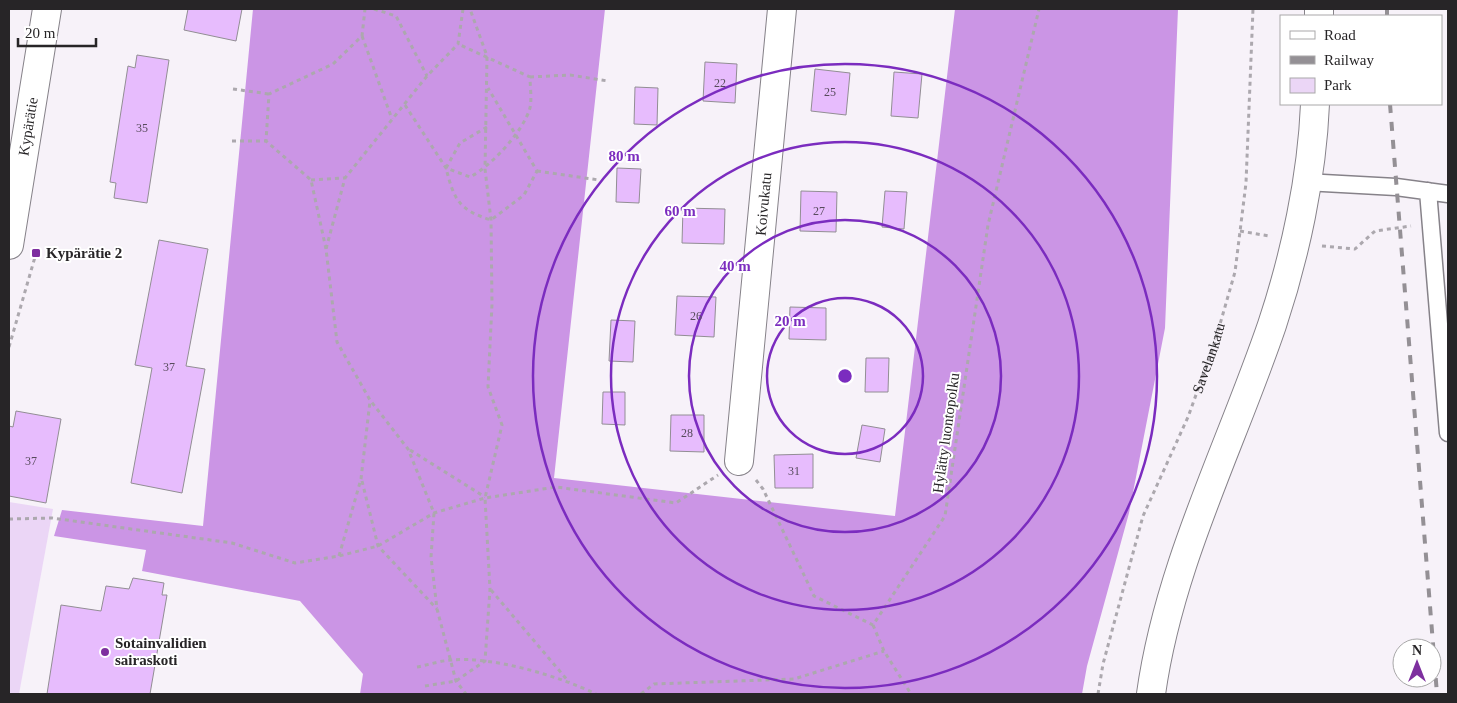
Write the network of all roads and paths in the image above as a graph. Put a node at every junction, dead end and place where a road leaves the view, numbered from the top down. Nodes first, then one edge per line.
1 (47, 9) edge
2 (365, 9) edge
3 (374, 9) edge
4 (463, 9) edge
5 (470, 9) edge
6 (782, 9) edge
7 (1039, 9) edge
8 (1253, 9) edge
9 (362, 36) junction
10 (458, 44) junction
11 (487, 56) junction
12 (426, 76) junction
13 (530, 77) junction
14 (608, 81) dead end
15 (486, 87) junction
16 (233, 89) dead end
17 (268, 94) junction
18 (406, 105) junction
19 (1315, 105) edge
20 (392, 119) junction
21 (487, 127) junction
22 (516, 133) junction
23 (232, 142) dead end
24 (266, 142) junction
25 (446, 168) junction
26 (485, 169) junction
27 (536, 172) junction
28 (345, 178) junction
29 (311, 180) junction
30 (599, 180) dead end
31 (1305, 182) junction
32 (1428, 192) junction
33 (1448, 194) edge
34 (491, 220) junction
35 (1430, 225) junction
36 (1240, 231) junction
37 (1297, 242) junction
38 (9, 245) edge
39 (326, 249) junction
40 (370, 400) junction
41 (1448, 433) edge
42 (408, 449) junction
43 (739, 461) junction
44 (361, 479) junction
45 (485, 498) junction
46 (434, 513) junction
47 (9, 519) edge
48 (378, 546) junction
49 (339, 556) junction
50 (490, 589) junction
51 (437, 609) junction
52 (873, 626) junction
53 (884, 651) junction
54 (450, 660) junction
55 (485, 661) junction
56 (417, 667) dead end
57 (456, 681) junction
58 (569, 682) junction
59 (425, 686) dead end
60 (466, 694) edge
61 (596, 694) edge
62 (641, 694) edge
63 (911, 694) edge
64 (1098, 694) edge
65 (1151, 694) edge

1 - 38 street, Kypärätie
2 - 9 path
3 - 12 path
4 - 10 path
5 - 11 path
6 - 43 street, Koivukatu
7 - 52 path, Hylätty luontopolku
8 - 36 path, Savelankatu
9 - 17 path
9 - 20 path
10 - 11 path
10 - 12 path
11 - 13 path
11 - 15 path
12 - 18 path
13 - 14 path
13 - 22 path
15 - 21 path
15 - 22 path
16 - 17 path
17 - 24 path
18 - 20 path
18 - 25 path
19 - 31 street
20 - 28 path
21 - 25 path
21 - 26 path
22 - 26 path
22 - 27 path
23 - 24 path
24 - 29 path
25 - 26 path
25 - 34 path
26 - 34 path
27 - 30 path
27 - 34 path
28 - 29 path
28 - 39 path
29 - 39 path
31 - 32 lane
31 - 37 street
32 - 33 lane
32 - 35 lane
34 - 45 path
35 - 37 path
35 - 41 lane
36 - 37 path
36 - 64 path, Savelankatu
37 - 65 street
39 - 40 path
40 - 42 path
40 - 44 path
42 - 45 path
42 - 46 path
43 - 45 path
43 - 52 path
44 - 48 path
44 - 49 path
45 - 46 path
45 - 50 path
46 - 48 path
46 - 51 path
47 - 49 path
48 - 49 path
48 - 51 path
50 - 55 path
50 - 58 path
51 - 54 path
52 - 53 path
53 - 62 path
53 - 63 path
54 - 55 path
54 - 56 path
54 - 57 path
55 - 57 path
55 - 58 path
57 - 59 path
57 - 60 path
58 - 61 path

